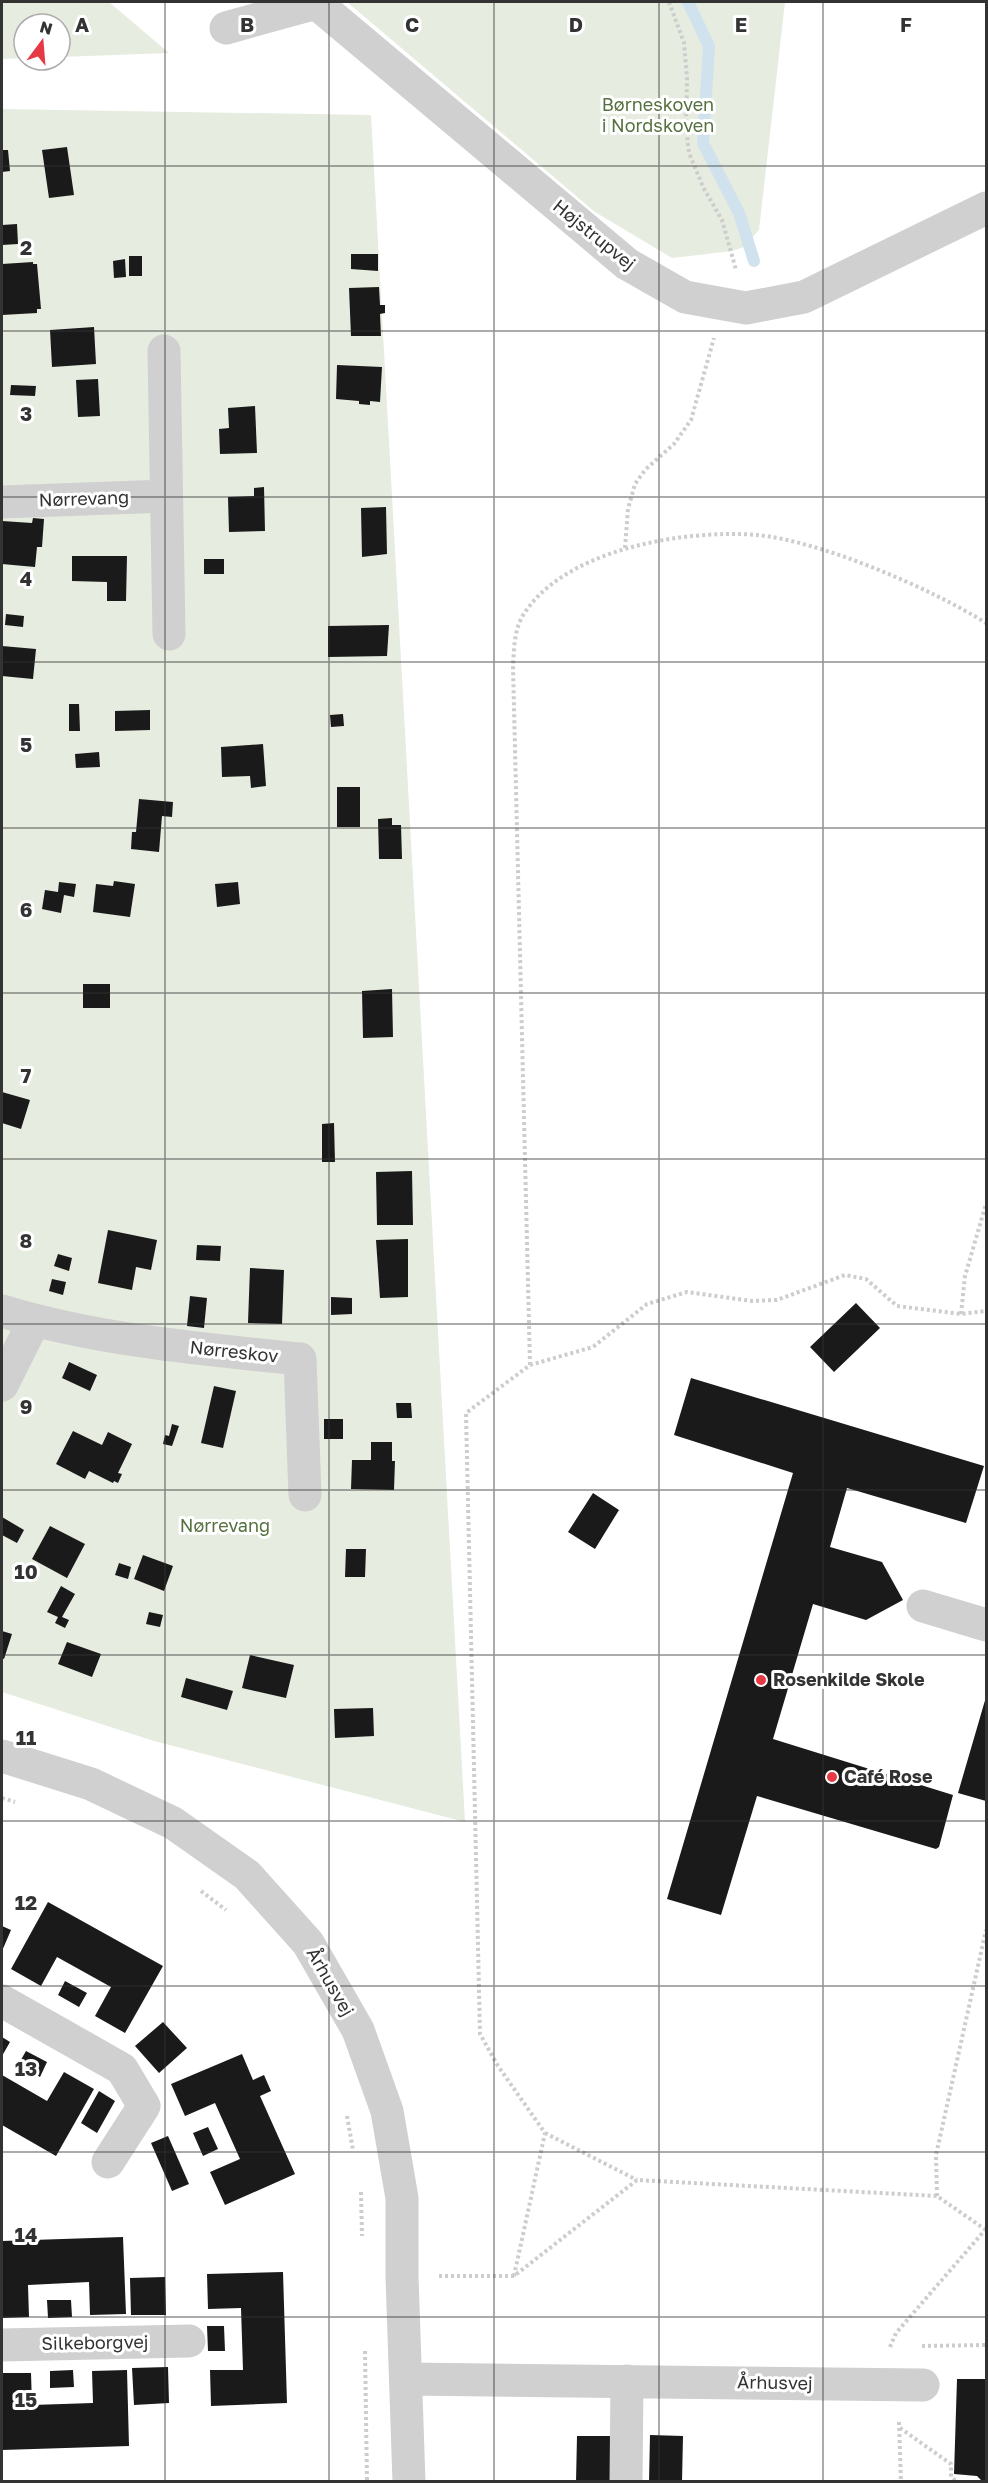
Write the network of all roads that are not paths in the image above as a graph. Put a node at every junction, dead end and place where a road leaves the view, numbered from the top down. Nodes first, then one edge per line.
1 (316, 2) edge
2 (226, 28) dead end
3 (987, 208) edge
4 (164, 351) dead end
5 (166, 496) junction
6 (2, 502) edge
7 (169, 634) dead end
8 (2, 1311) edge
9 (34, 1321) junction
10 (2, 1385) edge
11 (305, 1495) dead end
12 (922, 1606) dead end
13 (987, 1625) edge
14 (2, 1756) edge
15 (2, 2001) edge
16 (108, 2162) dead end
17 (189, 2341) dead end
18 (2, 2345) edge
19 (406, 2379) junction
20 (627, 2381) junction
21 (899, 2385) road end
22 (409, 2481) edge
23 (626, 2481) edge

1 - 2 street
1 - 3 street, Højstrupvej
4 - 5 street
5 - 6 street, Nørrevang
5 - 7 street
8 - 9 street, Nørreskov
9 - 10 street
9 - 11 street, Nørreskov
12 - 13 street
14 - 19 street, Århusvej
15 - 16 street
17 - 18 street, Silkeborgvej
19 - 20 street, Århusvej
19 - 22 street, Århusvej
20 - 21 street, Århusvej
20 - 23 street

